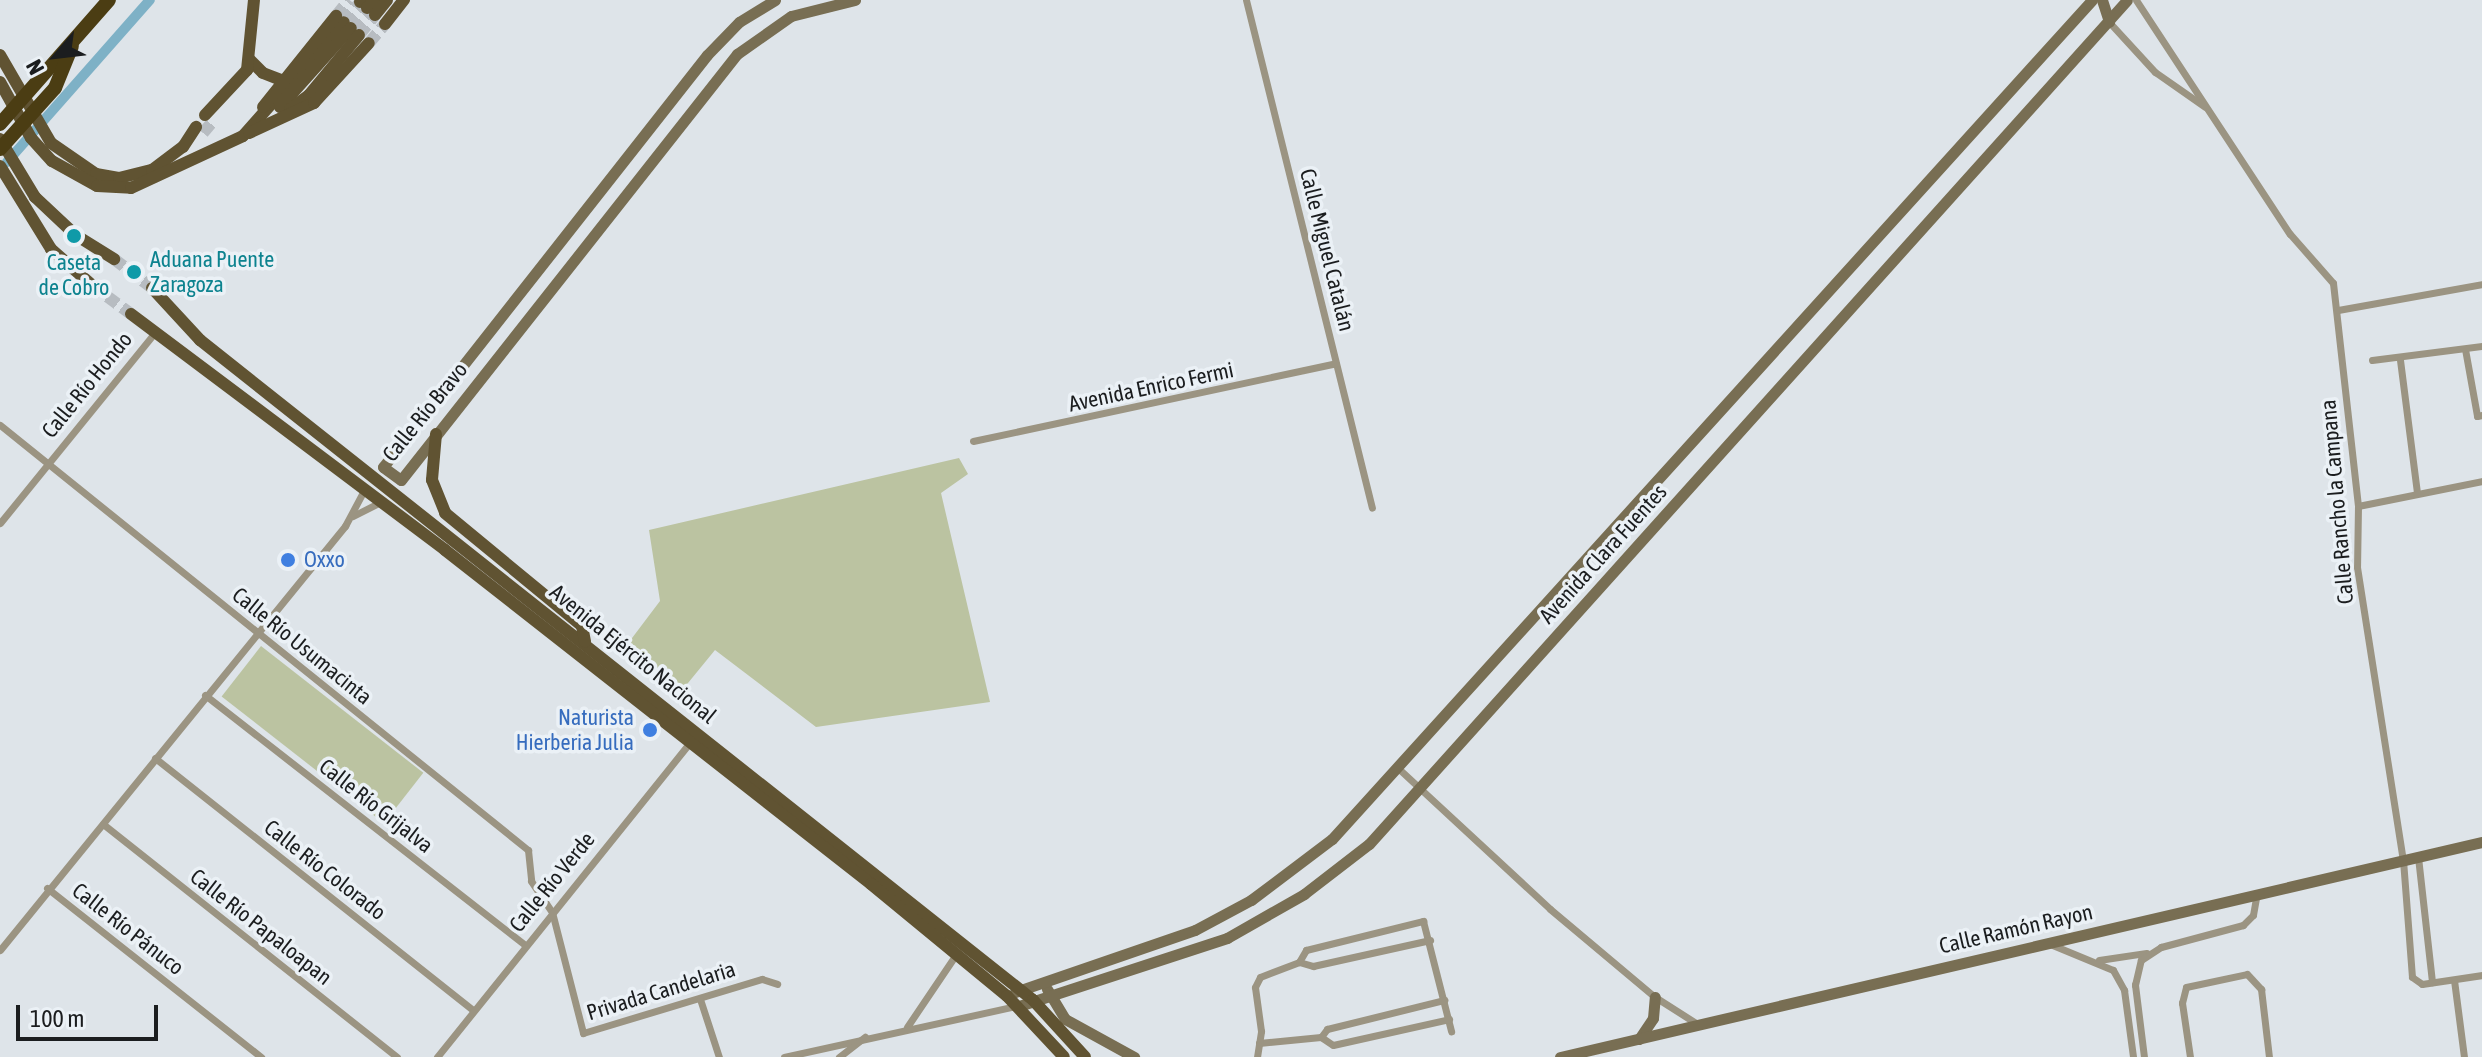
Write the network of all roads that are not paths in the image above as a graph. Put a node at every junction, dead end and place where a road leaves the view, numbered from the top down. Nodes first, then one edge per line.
1 (109, 0) edge
2 (254, 0) edge
3 (387, 0) edge
4 (404, 0) edge
5 (775, 0) edge
6 (855, 0) edge
7 (1246, 0) edge
8 (2092, 0) edge
9 (2102, 0) edge
10 (2127, 0) edge
11 (2136, 0) edge
12 (370, 8) edge
13 (2109, 22) junction
14 (352, 29) junction
15 (75, 40) junction
16 (0, 55) edge
17 (250, 60) junction
18 (281, 80) junction
19 (0, 82) edge
20 (2207, 108) junction
21 (209, 118) tunnel mouth
22 (0, 124) edge
23 (199, 130) tunnel mouth
24 (243, 136) junction
25 (0, 139) edge
26 (47, 148) junction
27 (0, 149) edge
28 (0, 166) edge
29 (69, 229) dead end
30 (82, 239) dead end
31 (114, 259) tunnel mouth
32 (537, 274) junction
33 (2482, 284) edge
34 (93, 286) tunnel mouth
35 (152, 288) tunnel mouth
36 (553, 289) junction
37 (2338, 310) junction
38 (131, 314) tunnel mouth
39 (155, 332) junction
40 (485, 338) junction
41 (2482, 346) edge
42 (2465, 349) junction
43 (502, 351) junction
44 (2372, 360) dead end
45 (2400, 360) junction
46 (1336, 363) junction
47 (2480, 416) edge
48 (0, 425) edge
49 (436, 434) junction
50 (973, 441) dead end
51 (48, 462) junction
52 (2482, 481) edge
53 (364, 491) junction
54 (2417, 493) junction
55 (379, 503) junction
56 (2358, 506) junction
57 (1372, 508) dead end
58 (353, 516) junction
59 (0, 523) edge
60 (473, 554) junction
61 (255, 631) junction
62 (585, 642) junction
63 (205, 695) junction
64 (695, 737) junction
65 (155, 758) junction
66 (1399, 769) junction
67 (1423, 787) junction
68 (103, 824) junction
69 (2482, 842) edge
70 (2418, 857) junction
71 (2403, 860) junction
72 (47, 888) junction
73 (2257, 893) junction
74 (552, 912) junction
75 (1430, 940) junction
76 (2044, 942) junction
77 (524, 944) junction
78 (0, 950) edge
79 (957, 953) junction
80 (2148, 953) junction
81 (2099, 960) junction
82 (1299, 962) junction
83 (2482, 975) edge
84 (2454, 980) junction
85 (1044, 981) junction
86 (2432, 982) junction
87 (777, 984) dead end
88 (1014, 993) junction
89 (1050, 995) junction
90 (1655, 997) junction
91 (700, 999) junction
92 (1033, 1000) junction
93 (1444, 1000) junction
94 (1019, 1006) junction
95 (992, 1008) junction
96 (473, 1010) junction
97 (1449, 1019) junction
98 (1699, 1025) junction
99 (907, 1027) junction
100 (1451, 1031) dead end
101 (866, 1036) junction
102 (1321, 1037) junction
103 (1639, 1039) junction
104 (1259, 1043) junction
105 (261, 1057) edge
106 (397, 1057) edge
107 (437, 1057) edge
108 (719, 1057) edge
109 (784, 1057) edge
110 (839, 1057) edge
111 (1064, 1057) edge
112 (1085, 1057) edge
113 (1134, 1057) edge
114 (1257, 1057) edge
115 (1560, 1057) edge
116 (2133, 1057) edge
117 (2144, 1057) edge
118 (2190, 1057) edge
119 (2269, 1057) edge
120 (2464, 1057) edge

1 - 15 highway
2 - 17 main road
3 - 12 main road
4 - 12 main road
5 - 32 street, Calle Río Bravo
6 - 36 street, Calle Río Bravo
7 - 46 street, Calle Miguel Catalán
8 - 66 street, Avenida Clara Fuentes
9 - 13 street
10 - 13 street, Avenida Clara Fuentes
11 - 20 street
13 - 20 street
13 - 67 street, Avenida Clara Fuentes
14 - 18 main road
14 - 24 main road
14 - 24 main road
15 - 22 highway
15 - 27 highway
16 - 26 main road
17 - 18 main road
17 - 21 main road
18 - 24 main road
19 - 26 main road
20 - 37 street, Calle Rancho la Campana
23 - 26 main road
24 - 26 main road
25 - 29 main road
28 - 34 main road
30 - 31 main road
32 - 36 street
32 - 40 street, Calle Río Bravo
33 - 37 street
35 - 60 main road, Avenida Ejército Nacional
36 - 43 street, Calle Río Bravo
37 - 56 street, Calle Rancho la Campana
38 - 39 main road, Avenida Ejército Nacional
39 - 51 street, Calle Río Hondo
39 - 53 main road, Avenida Ejército Nacional
40 - 43 street
40 - 49 street, Calle Río Bravo
41 - 42 street
42 - 45 street
42 - 47 street
43 - 49 street, Calle Río Bravo
44 - 45 street
45 - 54 street
46 - 50 street, Avenida Enrico Fermi
46 - 57 street, Calle Miguel Catalán
48 - 51 street, Calle Río Usumacinta
49 - 62 main road
51 - 59 street, Calle Río Hondo
51 - 61 street, Calle Río Usumacinta
52 - 54 street
53 - 55 main road, Avenida Ejército Nacional
53 - 58 street
53 - 60 main road
54 - 56 street
55 - 58 street
55 - 64 main road, Avenida Ejército Nacional
56 - 71 street, Calle Rancho la Campana
58 - 61 street
60 - 62 main road, Avenida Ejército Nacional
61 - 63 street
61 - 74 street, Calle Río Usumacinta
62 - 64 main road, Avenida Ejército Nacional
63 - 65 street
63 - 77 street, Calle Río Grijalva
64 - 74 street, Calle Río Verde
64 - 79 main road, Avenida Ejército Nacional
64 - 88 main road, Avenida Ejército Nacional
65 - 68 street
65 - 96 street, Calle Río Colorado
66 - 67 street
66 - 85 street, Avenida Clara Fuentes
67 - 89 street, Avenida Clara Fuentes
67 - 90 street
68 - 72 street
68 - 106 street, Calle Río Papaloapan
69 - 70 street, Calle Ramón Rayon
70 - 71 street, Calle Ramón Rayon
70 - 86 street
71 - 73 street, Calle Ramón Rayon
71 - 86 street, Calle Rancho la Campana
72 - 78 street
72 - 105 street, Calle Río Pánuco
73 - 76 street, Calle Ramón Rayon
73 - 80 street
74 - 77 street, Calle Río Verde
74 - 91 street, Privada Candelaria
75 - 82 street
75 - 82 street
75 - 93 street
76 - 81 street
76 - 98 street, Calle Ramón Rayon
77 - 96 street, Calle Río Verde
79 - 88 main road, Avenida Ejército Nacional
79 - 99 street
80 - 81 street
80 - 117 street
81 - 116 street
82 - 104 street
83 - 84 street
84 - 86 street
84 - 120 street
85 - 88 street, Avenida Clara Fuentes
85 - 89 street
87 - 91 street, Privada Candelaria
88 - 92 main road, Avenida Ejército Nacional
88 - 94 main road, Avenida Ejército Nacional
88 - 95 street
89 - 92 street, Avenida Clara Fuentes
89 - 113 street
90 - 98 street
90 - 103 street
91 - 108 street
92 - 94 street, Avenida Clara Fuentes
92 - 112 main road, Avenida Ejército Nacional
93 - 97 street
93 - 102 street
94 - 95 street
94 - 111 main road, Avenida Ejército Nacional
95 - 99 street
96 - 107 street, Calle Río Verde
97 - 100 street
97 - 102 street
98 - 103 street, Calle Ramón Rayon
99 - 101 street
101 - 109 street
101 - 110 street
102 - 104 street
103 - 115 street, Calle Ramón Rayon
104 - 114 street
118 - 119 street

